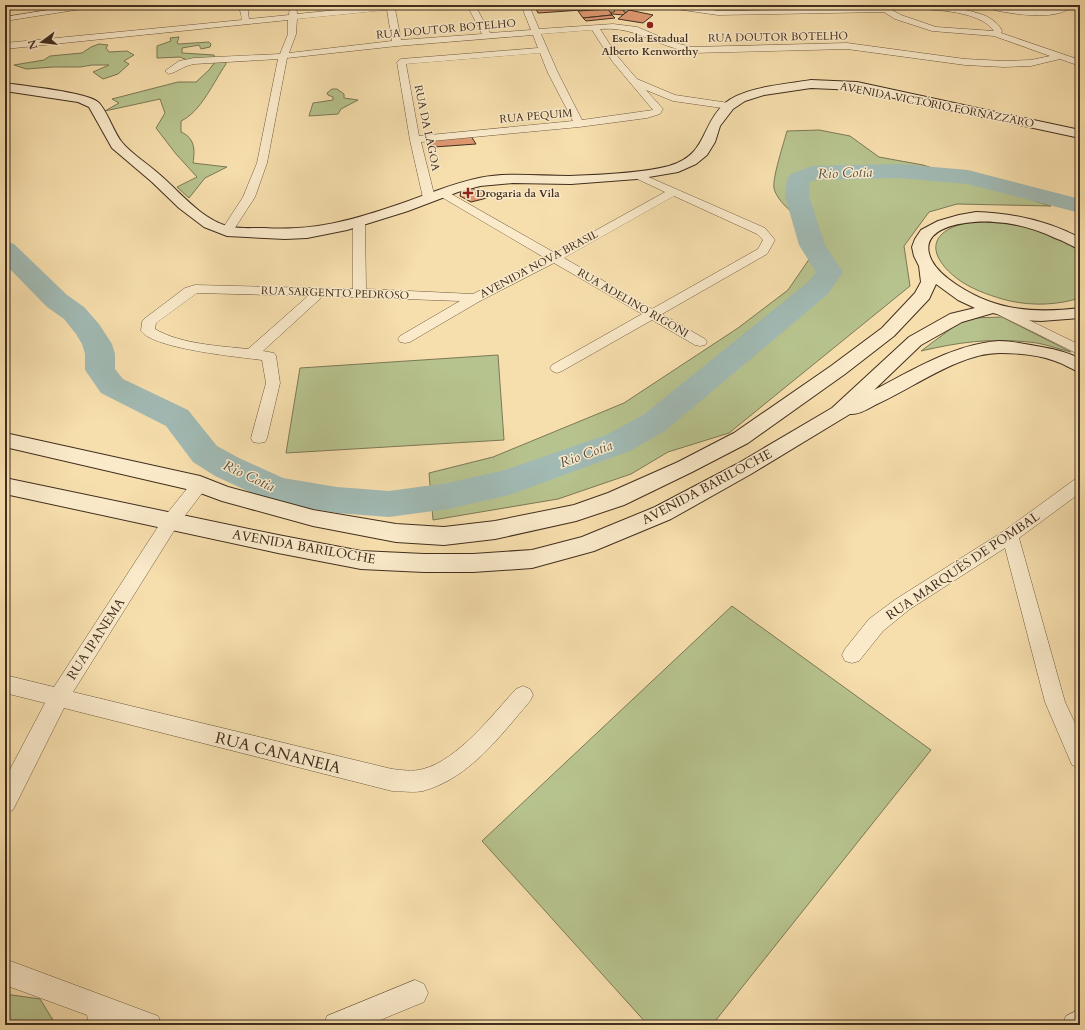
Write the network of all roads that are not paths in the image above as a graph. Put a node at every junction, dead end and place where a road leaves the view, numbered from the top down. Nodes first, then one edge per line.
1 (94, 5) edge
2 (243, 5) edge
3 (294, 5) edge
4 (410, 5) edge
5 (471, 5) edge
6 (525, 5) edge
7 (662, 5) edge
8 (680, 5) edge
9 (930, 5) edge
10 (1015, 5) edge
11 (1046, 5) edge
12 (390, 6) edge
13 (997, 8) junction
14 (691, 9) junction
15 (941, 9) junction
16 (885, 10) junction
17 (974, 15) junction
18 (293, 17) junction
19 (5, 19) edge
20 (246, 22) junction
21 (595, 28) junction
22 (537, 32) junction
23 (995, 34) junction
24 (487, 36) junction
25 (397, 44) junction
26 (5, 46) edge
27 (544, 50) junction
28 (283, 56) junction
29 (1061, 56) junction
30 (1080, 62) edge
31 (169, 71) dead end
32 (634, 80) junction
33 (5, 87) edge
34 (729, 106) junction
35 (579, 124) junction
36 (1080, 134) edge
37 (415, 140) junction
38 (638, 175) junction
39 (674, 192) junction
40 (442, 193) junction
41 (429, 198) junction
42 (359, 222) junction
43 (228, 231) junction
44 (1080, 244) edge
45 (555, 258) junction
46 (927, 266) junction
47 (320, 292) junction
48 (360, 293) junction
49 (475, 298) junction
50 (995, 308) junction
51 (1080, 313) edge
52 (653, 314) junction
53 (405, 339) dead end
54 (700, 342) dead end
55 (1080, 351) edge
56 (251, 354) junction
57 (1080, 366) edge
58 (557, 368) dead end
59 (839, 413) junction
60 (259, 438) dead end
61 (5, 440) edge
62 (200, 484) junction
63 (1080, 484) edge
64 (5, 486) edge
65 (171, 521) junction
66 (1010, 536) junction
67 (852, 654) dead end
68 (5, 684) edge
69 (523, 695) dead end
70 (58, 698) junction
71 (1080, 758) edge
72 (5, 802) edge
73 (5, 972) edge
74 (415, 993) dead end
75 (101, 1016) edge
76 (1080, 1022) edge
77 (149, 1025) edge
78 (336, 1025) edge
79 (1075, 1025) edge

1 - 19 street
2 - 20 street
3 - 18 street
4 - 12 street
5 - 24 street
6 - 22 street
7 - 14 street
8 - 14 street
9 - 15 street
10 - 13 street
11 - 13 street
12 - 18 street
12 - 25 street
13 - 17 street
14 - 16 street
15 - 16 street
15 - 17 street
16 - 23 street
17 - 23 street
18 - 20 street
18 - 28 street
20 - 26 street
21 - 22 street, RUA DOUTOR BOTELHO
21 - 29 street, RUA DOUTOR BOTELHO
21 - 32 street
22 - 24 street, RUA DOUTOR BOTELHO
22 - 27 street
23 - 29 street
24 - 25 street, RUA DOUTOR BOTELHO
25 - 28 street, RUA DOUTOR BOTELHO
27 - 35 street
27 - 37 street, RUA DA LAGOA
28 - 31 street, RUA DOUTOR BOTELHO
28 - 43 street
29 - 30 street
32 - 34 street
32 - 35 street, RUA PEQUIM
33 - 43 main road, AVENIDA VICTÓRIO FORNAZZARO
34 - 36 main road, AVENIDA VICTÓRIO FORNAZZARO
34 - 38 main road, AVENIDA VICTÓRIO FORNAZZARO
35 - 37 street, RUA PEQUIM
37 - 41 street, RUA DA LAGOA
38 - 39 street
38 - 40 main road, AVENIDA VICTÓRIO FORNAZZARO
39 - 45 street, AVENIDA NOVA BRASIL
39 - 52 street
40 - 41 main road, AVENIDA VICTÓRIO FORNAZZARO
40 - 45 street, RUA ADELINO RIGONI
41 - 42 main road, AVENIDA VICTÓRIO FORNAZZARO
42 - 43 main road, AVENIDA VICTÓRIO FORNAZZARO
42 - 48 street
44 - 46 main road
45 - 49 street, AVENIDA NOVA BRASIL
45 - 52 street, RUA ADELINO RIGONI
46 - 50 main road
46 - 62 main road
47 - 48 street, RUA SARGENTO PEDROSO
47 - 56 street
47 - 56 street, RUA SARGENTO PEDROSO
48 - 49 street, RUA SARGENTO PEDROSO
49 - 53 street, AVENIDA NOVA BRASIL
50 - 51 main road
50 - 55 street
50 - 59 main road, AVENIDA BARILOCHE
52 - 54 street, RUA ADELINO RIGONI
52 - 58 street
56 - 60 street
57 - 59 main road
59 - 65 main road, AVENIDA BARILOCHE
61 - 62 main road
62 - 65 street, RUA IPANEMA
63 - 66 street, RUA MARQUÊS DE POMBAL
64 - 65 main road, AVENIDA BARILOCHE
65 - 70 street, RUA IPANEMA
66 - 67 street, RUA MARQUÊS DE POMBAL
66 - 71 street
68 - 70 street, RUA CANANEIA
69 - 70 street, RUA CANANEIA
70 - 72 street, RUA IPANEMA
73 - 75 street
74 - 78 street
75 - 77 street
76 - 79 street

